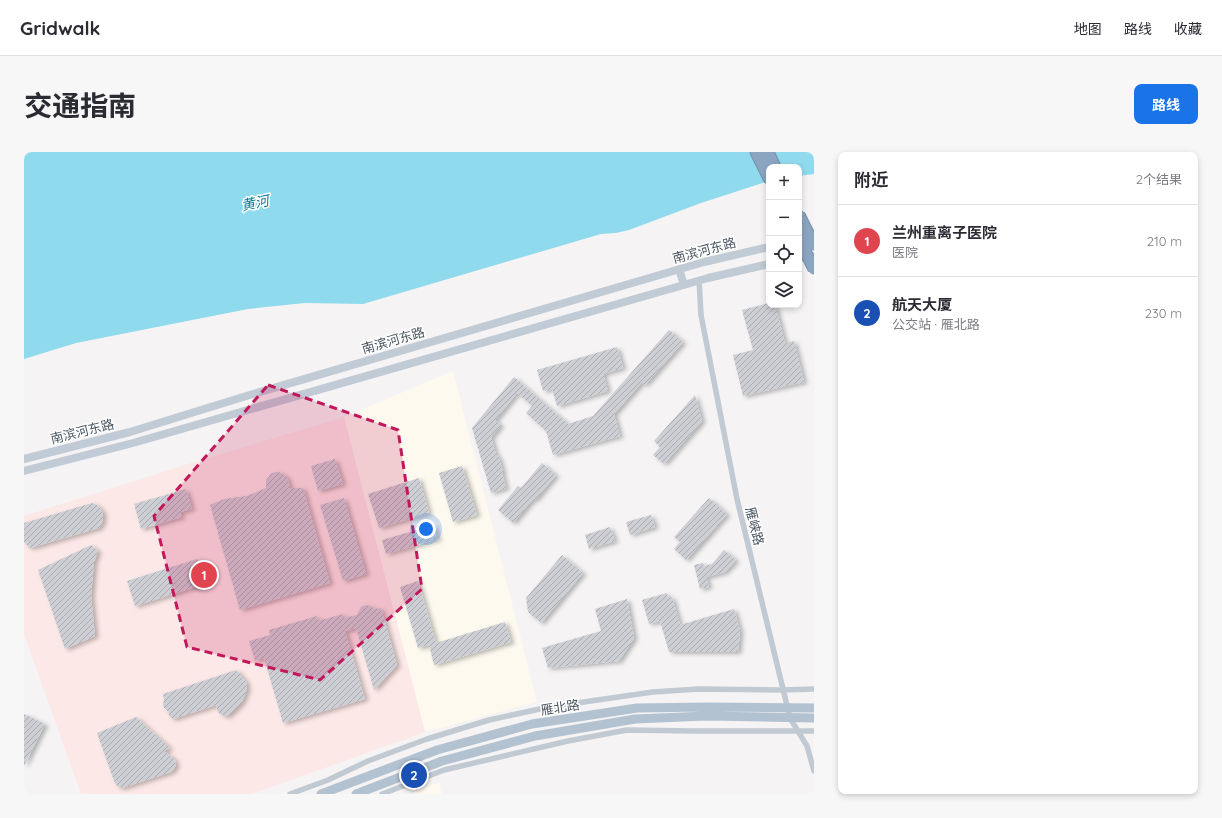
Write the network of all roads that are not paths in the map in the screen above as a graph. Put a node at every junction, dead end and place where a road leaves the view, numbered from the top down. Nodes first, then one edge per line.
1 (756, 152) edge
2 (768, 152) edge
3 (774, 164) edge
4 (766, 172) edge
5 (802, 221) edge
6 (802, 240) edge
7 (814, 240) edge
8 (814, 245) edge
9 (802, 246) edge
10 (766, 248) edge
11 (814, 256) edge
12 (802, 258) edge
13 (766, 265) edge
14 (679, 269) junction
15 (814, 269) edge
16 (699, 280) junction
17 (684, 285) junction
18 (24, 459) edge
19 (24, 471) edge
20 (814, 689) edge
21 (783, 690) junction
22 (814, 708) edge
23 (789, 713) junction
24 (814, 718) edge
25 (798, 730) junction
26 (814, 731) edge
27 (814, 770) edge
28 (290, 794) edge
29 (321, 794) edge
30 (356, 794) edge
31 (382, 794) edge

1 - 4 highway
2 - 3 highway
5 - 8 highway, bridge
6 - 7 main road
9 - 15 highway, bridge
10 - 14 main road, 南滨河东路
11 - 12 main road
13 - 16 main road, 南滨河东路
14 - 17 main road
14 - 18 main road, 南滨河东路
16 - 17 main road, 南滨河东路
16 - 21 street, 雁峡路
17 - 19 main road, 南滨河东路
20 - 21 street
21 - 23 street, 雁峡路
21 - 28 street
22 - 23 main road, 雁北路
23 - 24 main road, 雁北路
23 - 25 street, 雁峡路
23 - 29 main road, 雁北路
23 - 30 main road, 雁北路
25 - 26 street
25 - 27 street, 雁峡路
25 - 31 street

